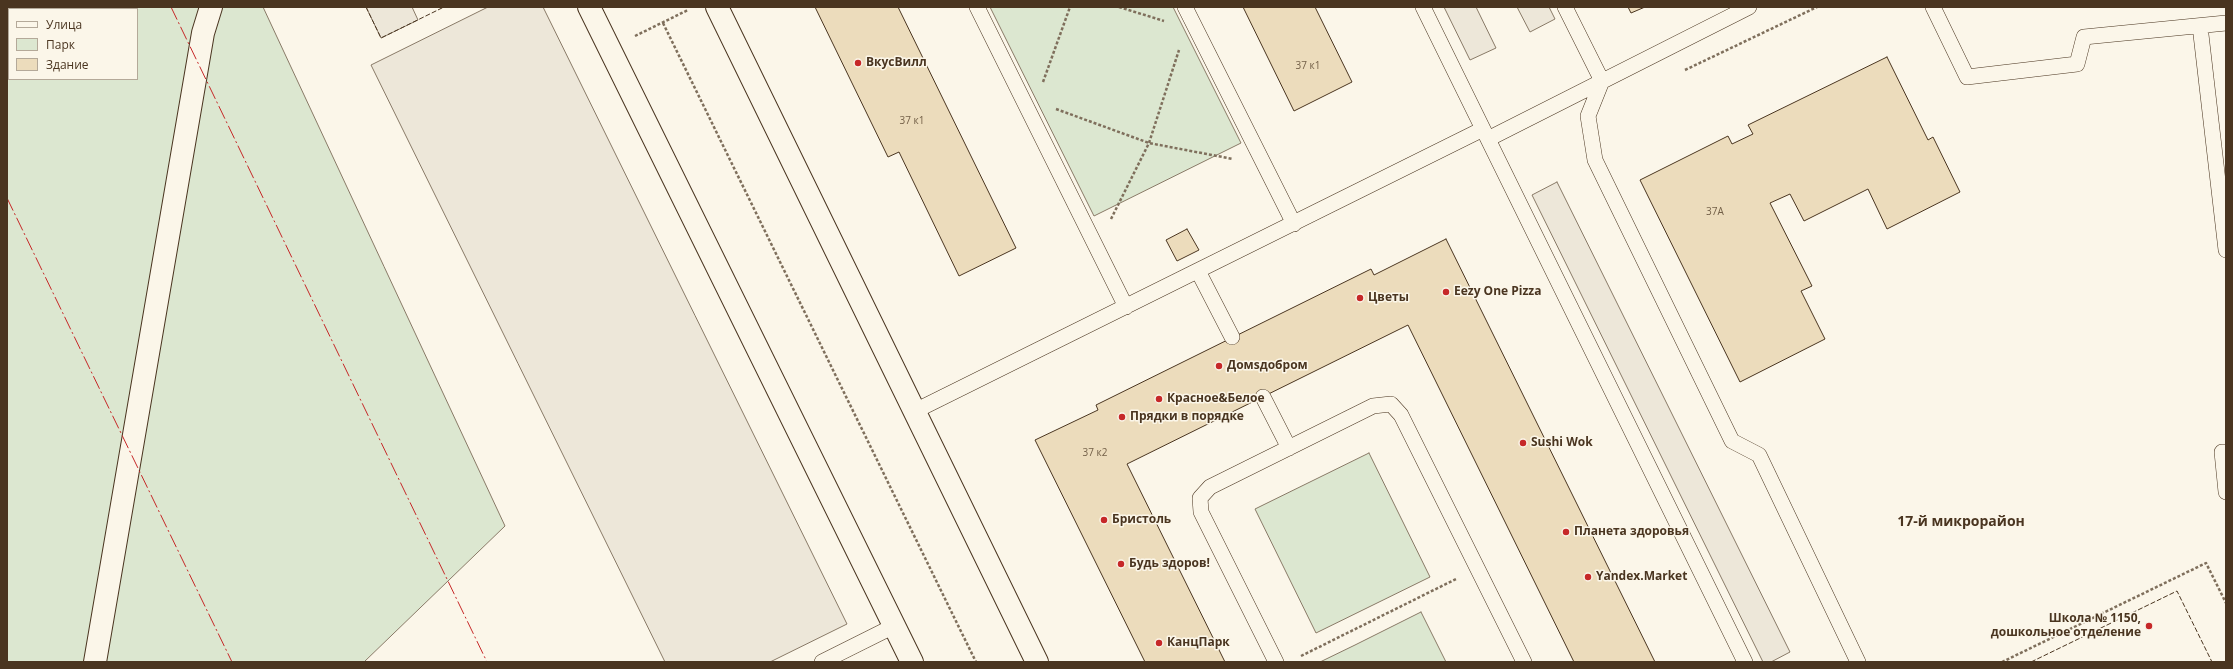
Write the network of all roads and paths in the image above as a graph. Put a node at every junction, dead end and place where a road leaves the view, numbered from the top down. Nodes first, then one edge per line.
1 (211, 7) edge
2 (589, 7) edge
3 (717, 7) edge
4 (976, 7) edge
5 (1070, 7) edge
6 (1118, 7) edge
7 (1186, 7) edge
8 (1422, 7) edge
9 (1565, 7) edge
10 (1749, 7) edge
11 (1933, 7) edge
12 (692, 8) edge
13 (662, 23) junction
14 (2226, 23) edge
15 (1190, 25) junction
16 (2200, 26) junction
17 (632, 38) dead end
18 (1602, 81) junction
19 (1031, 104) junction
20 (1485, 134) junction
21 (1149, 143) junction
22 (1265, 166) junction
23 (1294, 224) junction
24 (1097, 248) junction
25 (2226, 250) edge
26 (1198, 271) junction
27 (1126, 306) junction
28 (1232, 337) dead end
29 (1263, 397) dead end
30 (915, 411) junction
31 (1289, 448) junction
32 (2226, 452) edge
33 (2226, 492) edge
34 (1478, 568) junction
35 (2226, 603) edge
36 (894, 626) junction
37 (1297, 658) dead end
38 (95, 662) edge
39 (822, 662) edge
40 (912, 662) edge
41 (976, 662) edge
42 (1037, 662) edge
43 (1276, 662) edge
44 (1524, 662) edge
45 (1745, 662) edge
46 (1858, 662) edge
47 (2002, 662) edge

1 - 38 street
2 - 36 street
3 - 30 street
4 - 19 lane
5 - 19 path
6 - 15 path
7 - 15 lane
8 - 20 lane
9 - 18 lane
10 - 18 lane
11 - 16 lane
12 - 13 path
13 - 17 path
13 - 41 path
14 - 16 lane
15 - 21 path
15 - 22 lane
16 - 25 lane
18 - 20 lane
18 - 46 lane
19 - 21 path
19 - 24 lane
20 - 23 lane
20 - 45 lane
21 - 22 path
21 - 24 path
22 - 23 lane
23 - 26 lane
24 - 27 lane
26 - 27 lane
26 - 28 lane
27 - 30 lane
29 - 31 lane
30 - 42 street
31 - 34 lane
31 - 43 lane
32 - 33 lane
34 - 37 path
34 - 44 lane
35 - 47 path
36 - 39 lane
36 - 40 street

